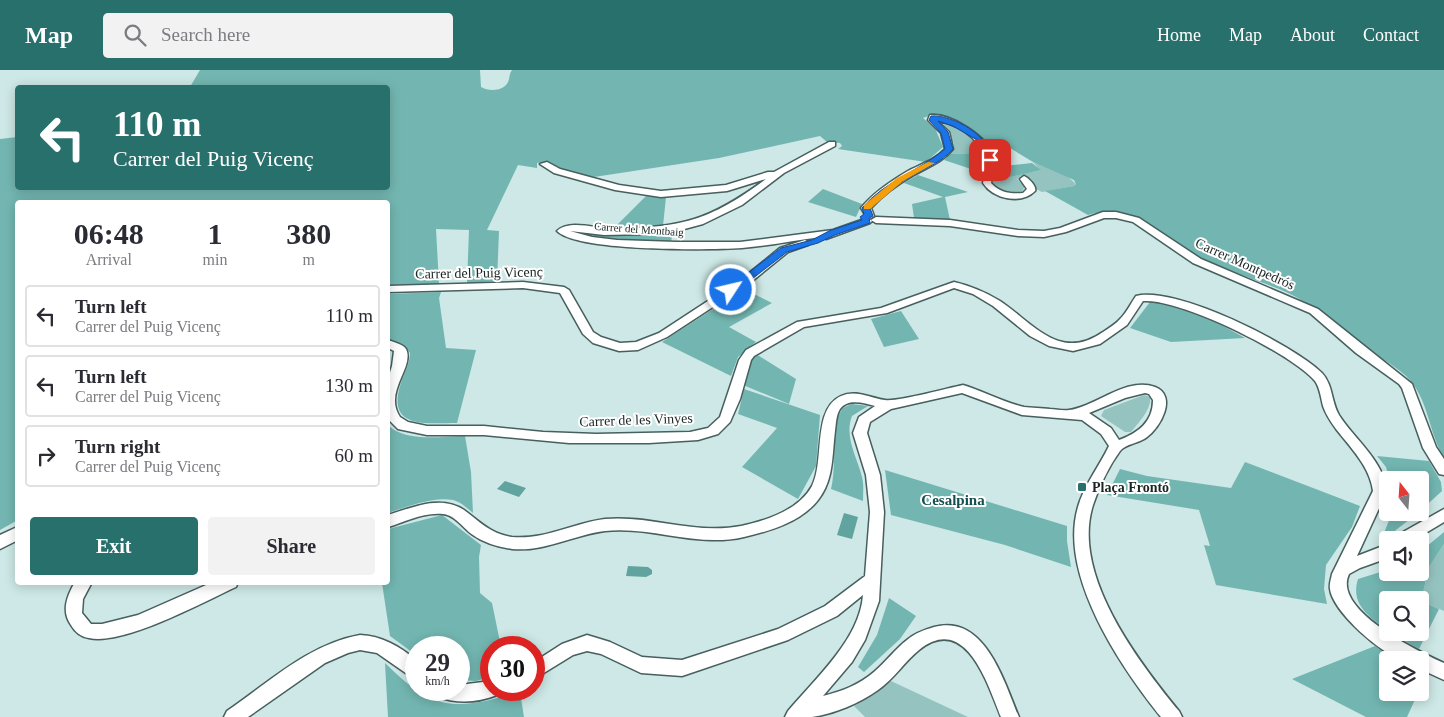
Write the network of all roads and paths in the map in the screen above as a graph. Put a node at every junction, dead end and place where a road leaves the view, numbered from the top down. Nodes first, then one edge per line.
1 (832, 144) dead end
2 (544, 164) dead end
3 (781, 171) junction
4 (1024, 179) dead end
5 (870, 219) junction
6 (832, 233) junction
7 (390, 289) edge
8 (390, 345) edge
9 (390, 390) edge
10 (390, 404) edge
11 (888, 405) junction
12 (1075, 413) junction
13 (1116, 446) junction
14 (1444, 470) edge
15 (1444, 515) edge
16 (390, 521) edge
17 (1416, 531) edge
18 (15, 534) dead end
19 (0, 543) edge
20 (1379, 555) edge
21 (1344, 568) junction
22 (874, 578) junction
23 (82, 585) edge
24 (223, 585) edge
25 (405, 661) edge
26 (545, 665) edge
27 (1444, 672) edge
28 (797, 714) edge
29 (233, 717) edge
30 (1010, 717) edge
31 (1173, 717) edge

1 - 3 street, Carrer del Montbaig
2 - 3 street, Carrer del Montbaig
3 - 6 street, Carrer del Montbaig
4 - 5 street
5 - 6 street, Carrer del Puig Vicenç
5 - 14 street, Carrer Montpedrós
6 - 7 street, Carrer del Puig Vicenç
8 - 9 street, Carrer de les Vinyes
10 - 21 street, Carrer de les Vinyes
11 - 12 street
11 - 16 street
11 - 22 street
12 - 13 street
12 - 13 street
13 - 31 street
15 - 17 street
18 - 19 street
20 - 21 street
21 - 27 street
22 - 26 street
22 - 28 street
23 - 24 street
25 - 29 street
28 - 30 street

